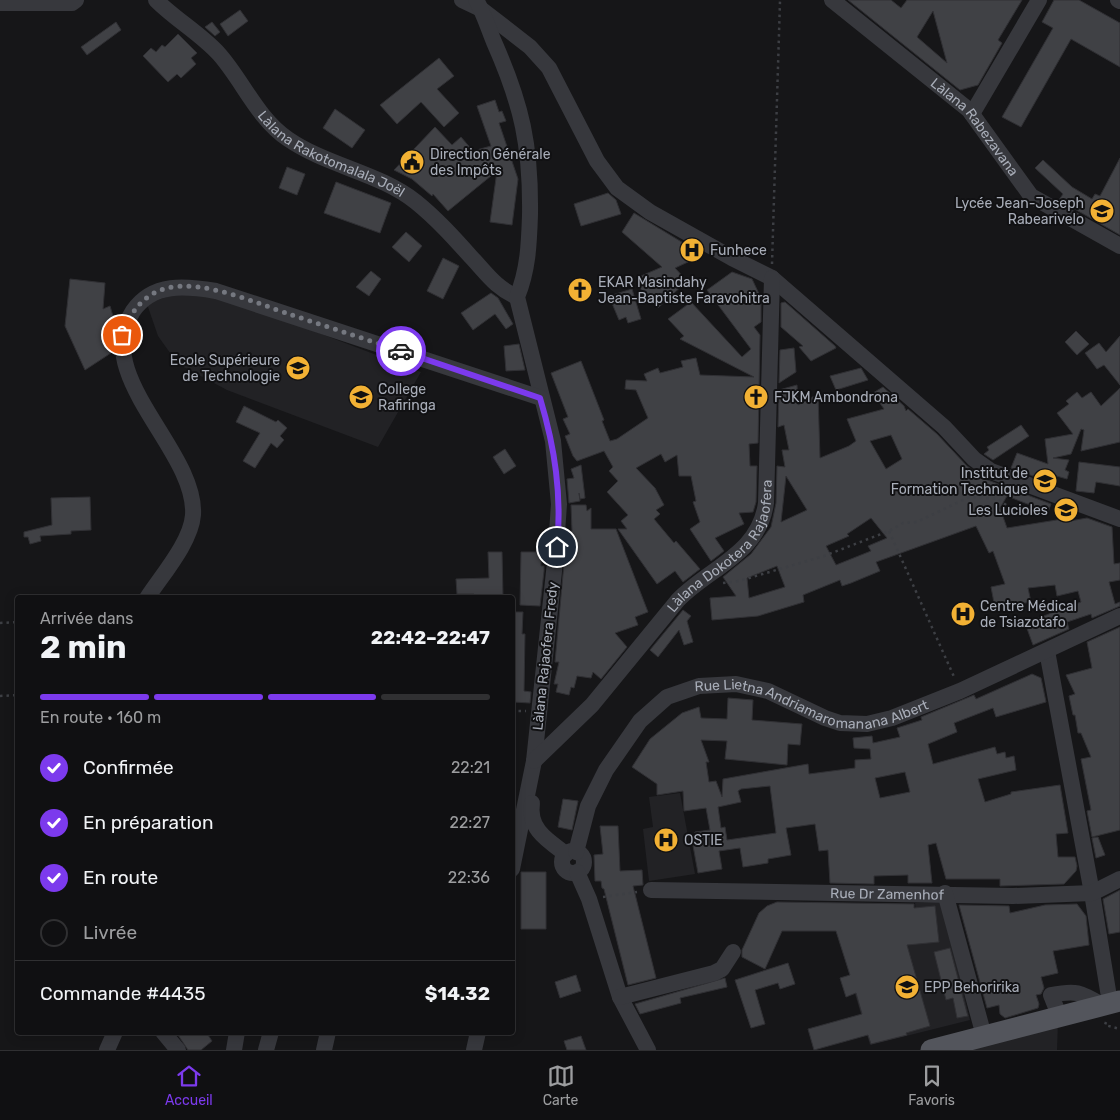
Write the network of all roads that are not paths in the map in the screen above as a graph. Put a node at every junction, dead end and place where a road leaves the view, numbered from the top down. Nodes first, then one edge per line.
1 (76, 0) edge
2 (156, 0) edge
3 (462, 0) edge
4 (832, 0) edge
5 (1039, 0) edge
6 (0, 3) edge
7 (479, 5) edge
8 (972, 114) junction
9 (1120, 246) edge
10 (772, 278) junction
11 (517, 297) junction
12 (540, 398) junction
13 (1120, 519) edge
14 (149, 595) edge
15 (1120, 616) edge
16 (1047, 651) junction
17 (534, 761) junction
18 (522, 824) junction
19 (569, 854) junction
20 (515, 856) edge
21 (1120, 879) edge
22 (651, 890) road end
23 (946, 893) junction
24 (1092, 893) junction
25 (733, 952) dead end
26 (620, 997) junction
27 (1111, 1003) edge
28 (994, 1033) junction
29 (114, 1035) edge
30 (166, 1035) edge
31 (236, 1035) edge
32 (270, 1035) edge
33 (327, 1035) edge
34 (477, 1035) edge
35 (106, 1050) edge
36 (178, 1050) edge
37 (234, 1050) edge
38 (266, 1050) edge
39 (324, 1050) edge
40 (474, 1050) edge
41 (648, 1050) edge
42 (931, 1050) edge

1 - 6 street
2 - 11 street, Làlana Rakotomalala Joël
3 - 7 street
4 - 8 street, Làlana Rabezavana
5 - 8 street
7 - 10 street
7 - 11 street
8 - 9 street, Làlana Rabezavana
10 - 13 street
10 - 17 street, Làlana Dokotera Rajaofera
11 - 12 street, Làlana Rajaofera Fredy
12 - 14 street
12 - 17 street, Làlana Rajaofera Fredy
15 - 16 street, Rue Lietna Andriamaromanana Albert
16 - 19 street, Rue Lietna Andriamaromanana Albert
16 - 24 street
17 - 18 street, Làlana Rajaofera Fredy
17 - 19 street
18 - 19 street
18 - 20 street, Làlana Rajaofera Fredy
19 - 26 street
21 - 24 street, Rue Dr Zamenhof
22 - 23 street, Rue Dr Zamenhof
23 - 24 street, Rue Dr Zamenhof
23 - 28 street
24 - 27 street
25 - 26 street
26 - 41 street
27 - 28 main road
28 - 42 main road
29 - 35 street
30 - 36 street
31 - 37 street
32 - 38 street
33 - 39 street
34 - 40 street

